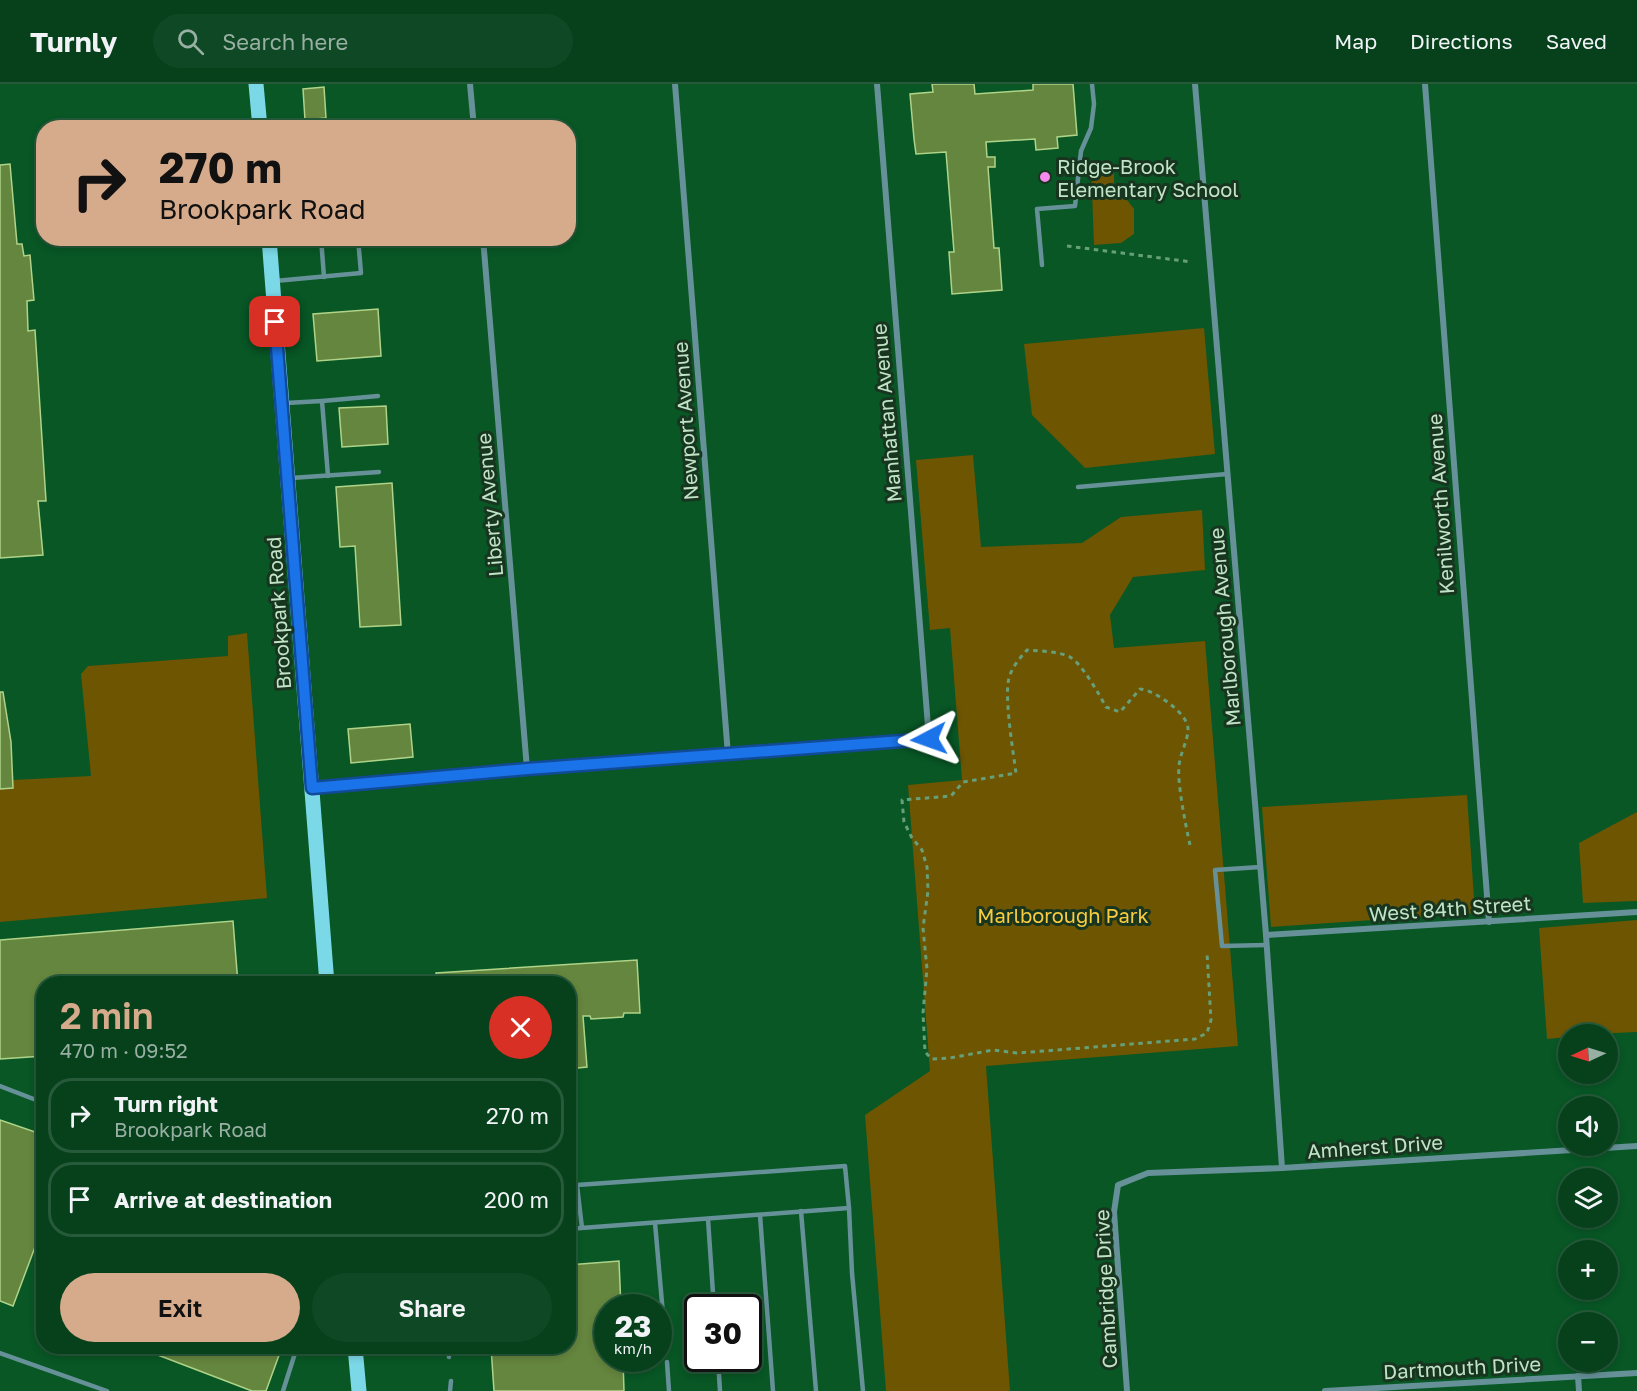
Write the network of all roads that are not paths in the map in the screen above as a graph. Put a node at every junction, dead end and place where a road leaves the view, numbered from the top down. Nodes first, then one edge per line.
1 (256, 84) edge
2 (470, 84) edge
3 (675, 84) edge
4 (877, 84) edge
5 (1092, 84) edge
6 (1195, 84) edge
7 (1425, 84) edge
8 (259, 120) edge
9 (473, 120) edge
10 (270, 246) edge
11 (322, 246) edge
12 (359, 246) edge
13 (484, 246) edge
14 (1042, 265) dead end
15 (324, 277) junction
16 (272, 281) junction
17 (378, 396) dead end
18 (322, 401) junction
19 (282, 403) junction
20 (379, 472) dead end
21 (1227, 474) junction
22 (328, 476) junction
23 (288, 478) junction
24 (1078, 487) dead end
25 (728, 755) junction
26 (527, 769) junction
27 (312, 788) junction
28 (1260, 867) junction
29 (1637, 912) edge
30 (1489, 922) junction
31 (1266, 936) junction
32 (1266, 945) junction
33 (326, 976) edge
34 (0, 1086) edge
35 (36, 1100) edge
36 (1637, 1146) edge
37 (1282, 1168) junction
38 (1118, 1185) joint
39 (849, 1208) junction
40 (801, 1211) junction
41 (760, 1215) junction
42 (708, 1218) junction
43 (655, 1223) junction
44 (576, 1228) edge
45 (582, 1228) junction
46 (661, 1294) edge
47 (713, 1294) edge
48 (0, 1353) edge
49 (295, 1354) edge
50 (356, 1354) edge
51 (449, 1354) edge
52 (449, 1357) dead end
53 (668, 1372) edge
54 (719, 1372) edge
55 (1637, 1373) edge
56 (1578, 1376) junction
57 (451, 1381) dead end
58 (1352, 1390) edge
59 (106, 1391) edge
60 (283, 1391) edge
61 (359, 1391) edge
62 (450, 1391) edge
63 (669, 1391) edge
64 (720, 1391) edge
65 (773, 1391) edge
66 (816, 1391) edge
67 (863, 1391) edge
68 (1128, 1391) edge
69 (1325, 1391) edge
70 (1580, 1391) edge

1 - 8 main road
2 - 9 street
3 - 25 street, Newport Avenue
4 - 25 street, Manhattan Avenue
5 - 14 lane
6 - 21 street, Marlborough Avenue
7 - 30 street, Kenilworth Avenue
10 - 16 main road, Brookpark Road
11 - 15 lane
12 - 15 lane
13 - 26 street, Liberty Avenue
15 - 16 lane
16 - 19 main road, Brookpark Road
17 - 18 lane
18 - 19 lane
18 - 22 lane
19 - 23 main road, Brookpark Road
20 - 22 lane
21 - 24 lane
21 - 28 street, Marlborough Avenue
22 - 23 lane
23 - 27 main road, Brookpark Road
25 - 26 street
26 - 27 street
27 - 33 main road, Brookpark Road
28 - 31 street, Marlborough Avenue
28 - 32 lane
29 - 30 street, West 84th Street
30 - 31 street, West 84th Street
31 - 32 street, Marlborough Avenue
32 - 37 street, Marlborough Avenue
34 - 35 lane
36 - 37 street, Amherst Drive
37 - 38 street, Amherst Drive
38 - 68 street, Cambridge Drive
39 - 40 lane
39 - 45 lane
39 - 67 lane
40 - 41 lane
40 - 66 lane
41 - 42 lane
41 - 65 lane
42 - 43 lane
42 - 47 lane
43 - 45 lane
43 - 46 lane
44 - 45 lane
48 - 59 lane
49 - 60 lane
50 - 61 main road
51 - 52 lane
53 - 63 lane
54 - 64 lane
55 - 56 street, Dartmouth Drive
56 - 58 street, Dartmouth Drive
56 - 70 street
57 - 62 lane
58 - 69 street, Dartmouth Drive

